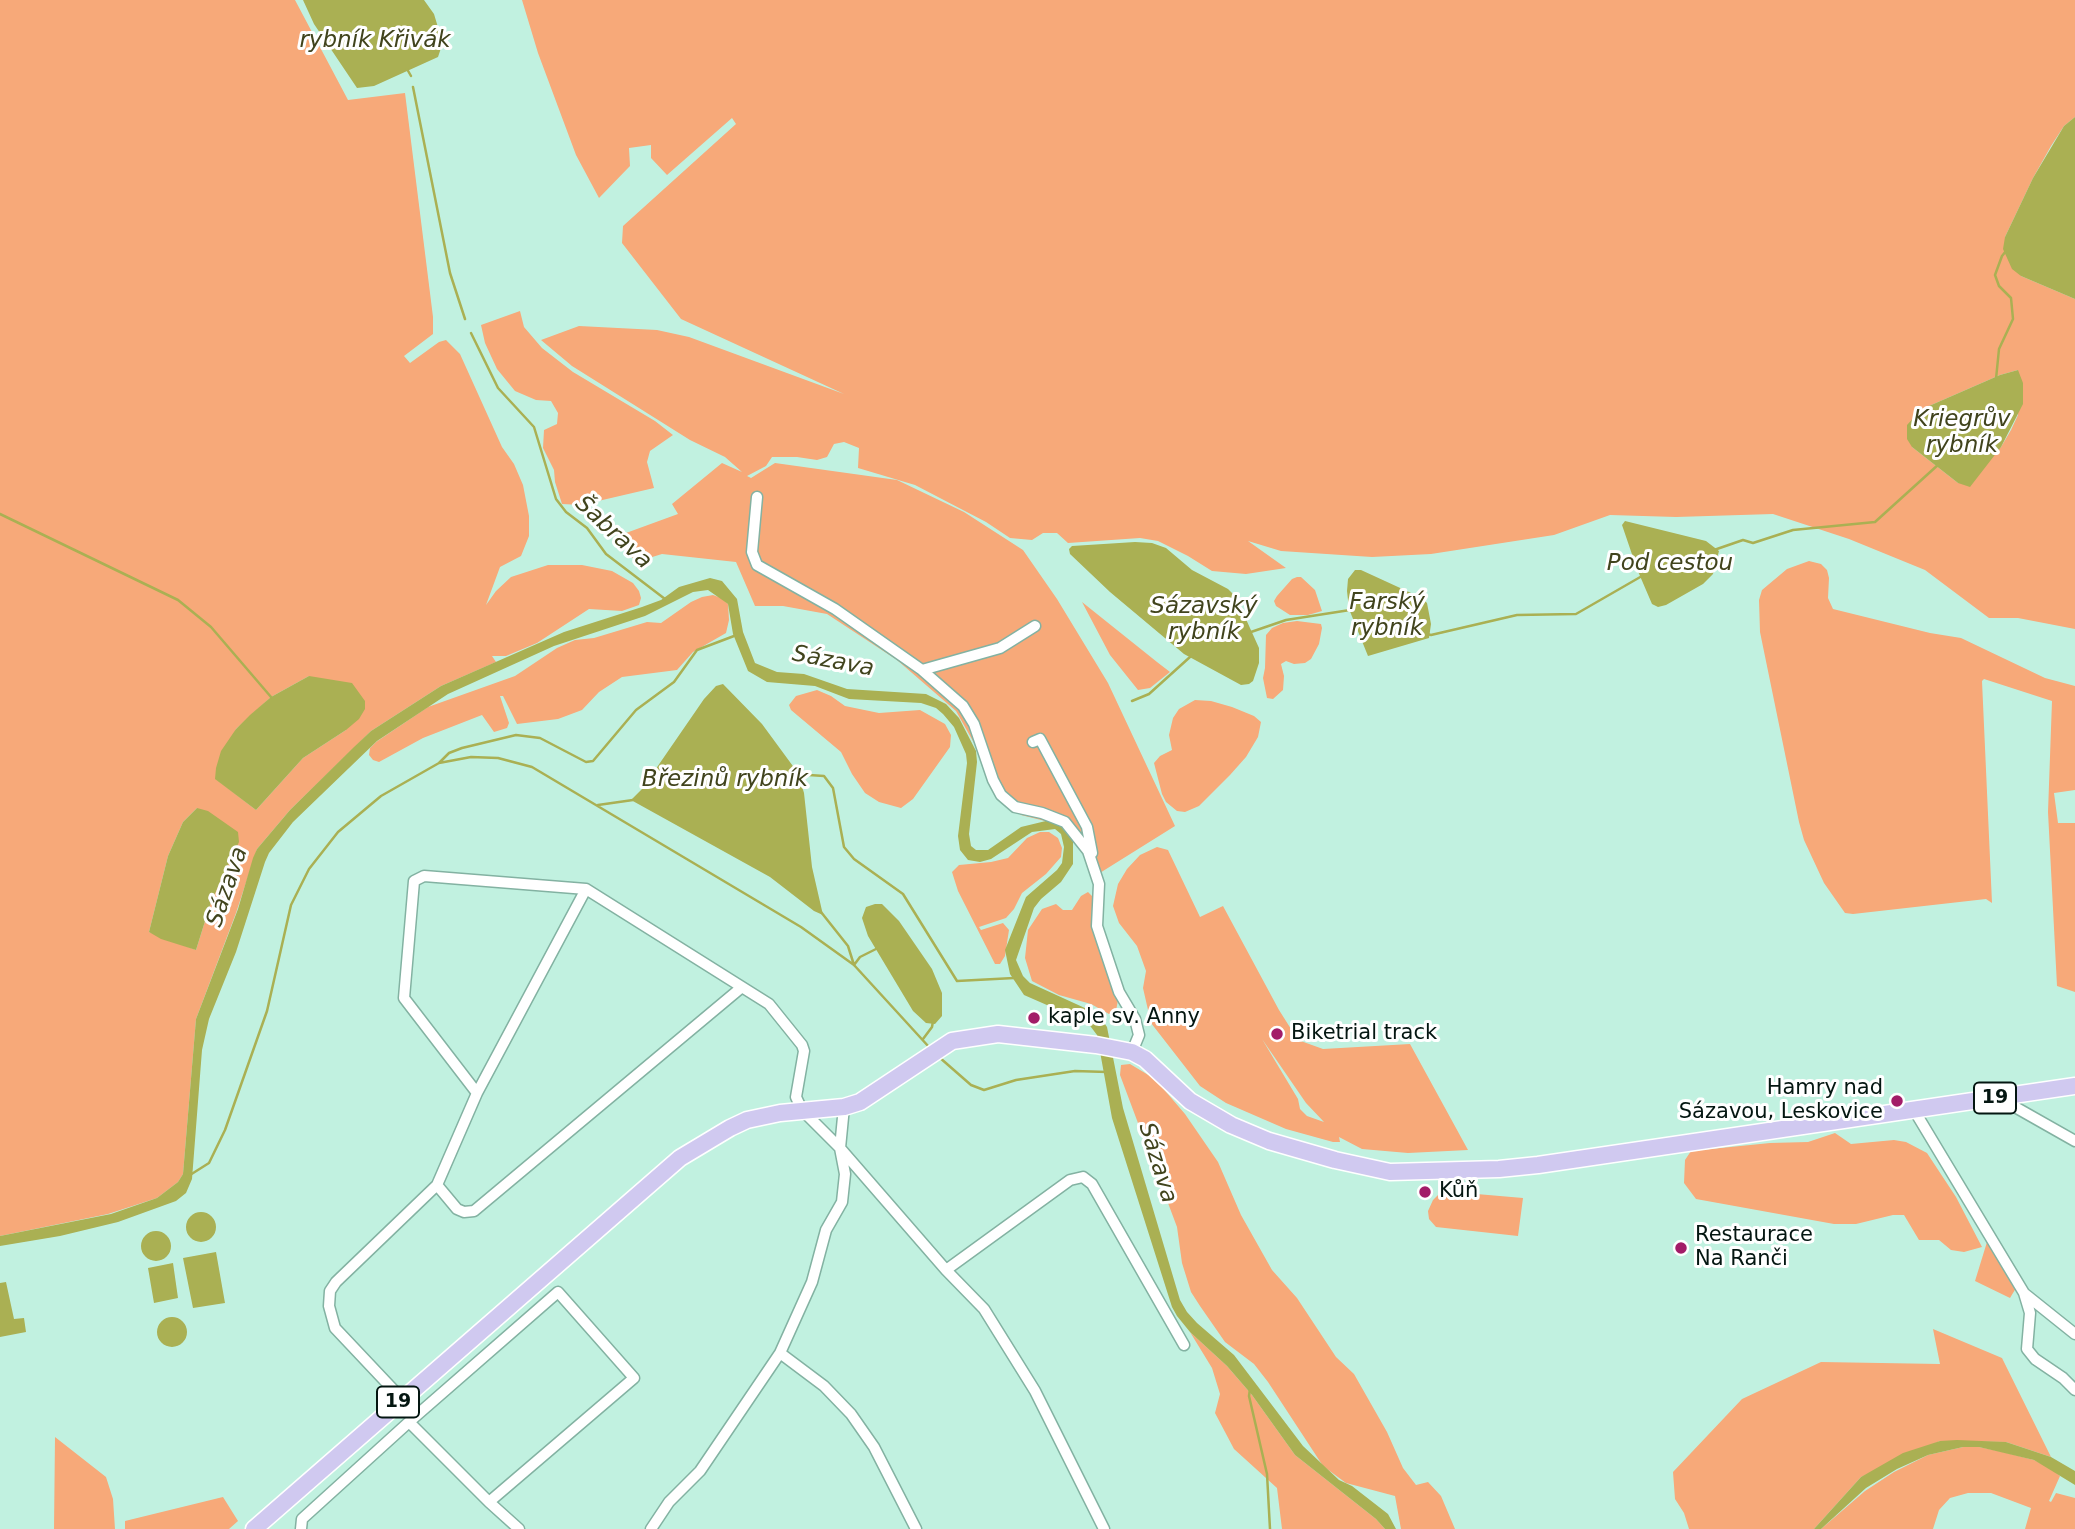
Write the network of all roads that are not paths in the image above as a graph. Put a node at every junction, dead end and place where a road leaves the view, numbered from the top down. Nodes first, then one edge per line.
1 (757, 497) dead end
2 (1035, 625) dead end
3 (922, 670) junction
4 (1033, 742) dead end
5 (1093, 861) junction
6 (586, 889) junction
7 (743, 987) junction
8 (1132, 1052) junction
9 (2075, 1086) edge
10 (477, 1093) junction
11 (2012, 1095) junction
12 (844, 1107) junction
13 (802, 1110) junction
14 (1914, 1110) junction
15 (2075, 1141) edge
16 (840, 1147) junction
17 (437, 1185) junction
18 (946, 1270) junction
19 (2024, 1293) junction
20 (2075, 1334) edge
21 (1184, 1345) dead end
22 (780, 1353) junction
23 (2075, 1390) edge
24 (402, 1399) junction
25 (409, 1422) junction
26 (489, 1502) junction
27 (254, 1529) edge
28 (301, 1529) edge
29 (519, 1529) edge
30 (651, 1529) edge
31 (916, 1529) edge
32 (1104, 1529) edge

1 - 3 street
2 - 3 street
3 - 5 street
4 - 5 street
5 - 8 street
6 - 7 street
6 - 10 street
6 - 10 street
7 - 13 street
7 - 17 street
8 - 12 main road, 19
8 - 14 main road, 19
9 - 11 main road, 19
10 - 17 street
11 - 14 main road, 19
11 - 15 street
12 - 13 main road, 19
12 - 16 street
13 - 16 street
13 - 24 main road, 19
14 - 19 street
16 - 18 street
16 - 22 street
17 - 24 street
18 - 21 street
18 - 32 street
19 - 20 street
19 - 23 street
22 - 30 street
22 - 31 street
24 - 27 main road, 19
25 - 26 street
25 - 26 street
25 - 28 street
26 - 29 street

